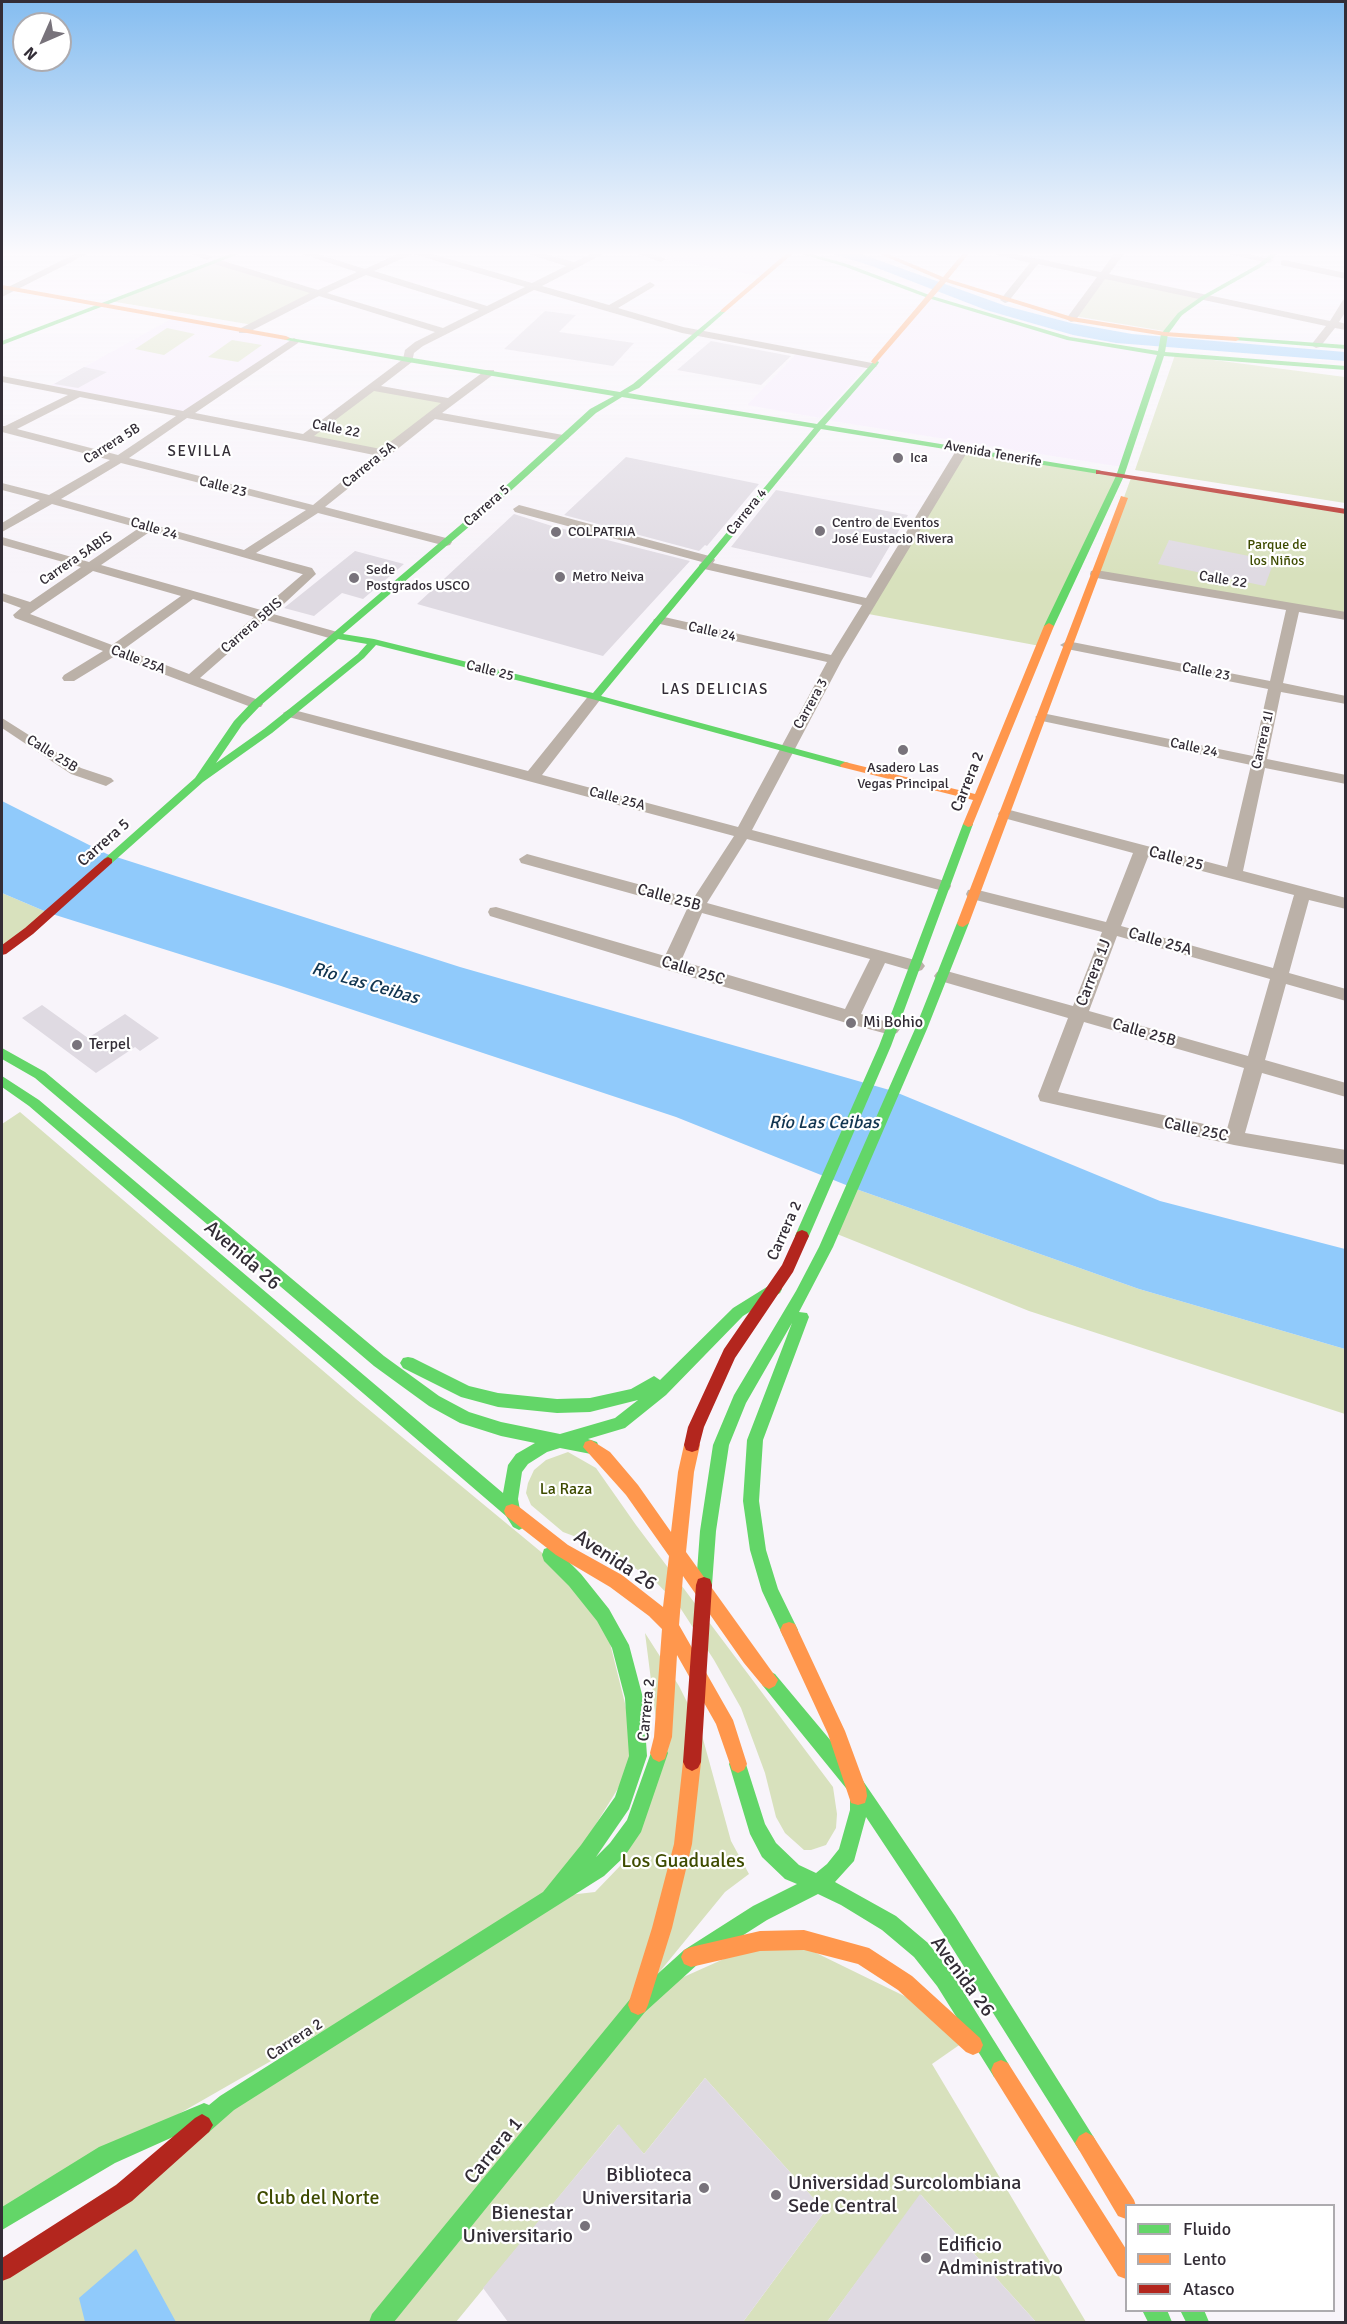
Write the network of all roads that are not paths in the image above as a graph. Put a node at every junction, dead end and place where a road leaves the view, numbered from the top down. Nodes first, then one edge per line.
1 (267, 359) edge
2 (404, 359) edge
3 (426, 359) edge
4 (434, 359) edge
5 (668, 359) edge
6 (836, 359) edge
7 (877, 359) edge
8 (1167, 359) edge
9 (1169, 359) edge
10 (1245, 359) edge
11 (872, 366) junction
12 (1346, 368) edge
13 (490, 372) junction
14 (1168, 376) dead end
15 (2, 379) edge
16 (636, 386) junction
17 (370, 387) junction
18 (622, 393) junction
19 (77, 395) junction
20 (451, 402) junction
21 (186, 415) junction
22 (433, 416) junction
23 (1154, 418) dead end
24 (824, 423) junction
25 (4, 430) edge
26 (305, 438) junction
27 (562, 438) junction
28 (963, 449) junction
29 (383, 453) junction
30 (1011, 457) junction
31 (118, 460) junction
32 (1127, 473) junction
33 (1083, 485) dead end
34 (2, 486) edge
35 (1216, 491) junction
36 (1158, 495) dead end
37 (49, 500) junction
38 (1094, 504) dead end
39 (1346, 504) edge
40 (1135, 505) dead end
41 (519, 509) dead end
42 (314, 510) junction
43 (1346, 512) edge
44 (1096, 525) junction
45 (149, 527) junction
46 (2, 528) edge
47 (1113, 531) junction
48 (2, 541) edge
49 (446, 542) junction
50 (246, 554) junction
51 (707, 563) junction
52 (91, 567) junction
53 (307, 571) joint
54 (1096, 574) junction
55 (191, 595) junction
56 (2, 597) edge
57 (870, 603) junction
58 (1293, 607) junction
59 (26, 611) junction
60 (263, 615) junction
61 (1346, 616) edge
62 (660, 620) junction
63 (336, 636) junction
64 (374, 642) junction
65 (1067, 645) junction
66 (113, 651) junction
67 (835, 660) junction
68 (69, 678) dead end
69 (190, 680) junction
70 (1275, 686) junction
71 (595, 698) junction
72 (1346, 700) edge
73 (256, 704) junction
74 (290, 713) junction
75 (1042, 717) junction
76 (2, 722) edge
77 (238, 723) junction
78 (268, 731) junction
79 (786, 750) junction
80 (1258, 762) junction
81 (532, 777) junction
82 (199, 780) junction
83 (1346, 780) edge
84 (106, 781) dead end
85 (980, 798) junction
86 (1006, 814) junction
87 (743, 833) junction
88 (1142, 850) junction
89 (527, 859) dead end
90 (1234, 874) junction
91 (944, 886) junction
92 (1303, 892) junction
93 (974, 894) junction
94 (1346, 904) edge
95 (697, 906) junction
96 (496, 912) dead end
97 (1112, 929) junction
98 (29, 931) junction
99 (2, 951) edge
100 (880, 957) junction
101 (670, 965) junction
102 (916, 966) junction
103 (2, 967) edge
104 (1280, 975) junction
105 (943, 976) junction
106 (1346, 994) edge
107 (1078, 1014) junction
108 (850, 1018) junction
109 (888, 1038) junction
110 (2, 1053) edge
111 (1254, 1065) junction
112 (2, 1081) edge
113 (1346, 1090) edge
114 (1047, 1096) joint
115 (1234, 1138) junction
116 (1346, 1158) edge
117 (775, 1289) junction
118 (299, 1294) junction
119 (801, 1295) junction
120 (360, 1326) dead end
121 (703, 1348) junction
122 (399, 1357) dead end
123 (567, 1440) junction
124 (512, 1512) junction
125 (857, 1788) junction
126 (816, 1885) junction
127 (550, 1898) junction
128 (691, 1957) junction
129 (638, 2005) junction
130 (1008, 2078) junction
131 (227, 2103) junction
132 (1125, 2206) edge
133 (2, 2219) edge
134 (1125, 2266) edge
135 (2, 2270) edge
136 (380, 2322) edge

1 - 21 street, Carrera 5B
2 - 17 street
3 - 13 main road, Avenida Tenerife
4 - 16 main road, Avenida Tenerife
5 - 16 main road, Carrera 5
6 - 11 street
7 - 11 main road, Carrera 4
8 - 32 main road, Carrera 2
9 - 14 main road, Carrera 2
10 - 12 main road
11 - 24 main road, Carrera 4
13 - 18 main road, Avenida Tenerife
13 - 20 street, Carrera 5A
15 - 19 street, Calle 22
16 - 18 main road, Carrera 5
16 - 24 main road, Avenida Tenerife
17 - 20 street
17 - 26 street
18 - 24 main road, Avenida Tenerife
18 - 27 main road, Carrera 5
19 - 21 street, Calle 22
19 - 25 street
20 - 22 street, Carrera 5A
21 - 26 street, Calle 22
21 - 31 street, Carrera 5B
22 - 27 street
22 - 29 street, Carrera 5A
23 - 32 main road, Carrera 2
24 - 28 main road, Avenida Tenerife
24 - 32 main road, Avenida Tenerife
24 - 51 main road, Carrera 4
25 - 31 street, Calle 23
26 - 29 street, Calle 22
27 - 49 main road, Carrera 5
28 - 30 main road, Avenida Tenerife
28 - 57 street, Carrera 3
29 - 42 street, Carrera 5A
30 - 32 main road, Avenida Tenerife
30 - 33 main road
31 - 37 street, Carrera 5B
31 - 42 street, Calle 23
32 - 35 main road, Avenida Tenerife
32 - 39 main road, Avenida Tenerife
32 - 44 main road, Carrera 2
32 - 47 main road, Carrera 2
34 - 37 street, Calle 24
35 - 36 main road
35 - 43 main road, Avenida Tenerife
37 - 45 street, Calle 24
37 - 46 street, Carrera 5B
38 - 44 main road
40 - 47 main road
41 - 51 street
42 - 49 street, Calle 23
42 - 50 street, Carrera 5A
44 - 85 main road, Carrera 2
45 - 50 street, Calle 24
45 - 52 street, Carrera 5ABIS
47 - 54 main road, Carrera 2
48 - 52 street, Calle 25
49 - 63 main road, Carrera 5
50 - 53 street, Calle 24
51 - 57 street
51 - 62 main road, Carrera 4
52 - 55 street, Calle 25
52 - 59 street, Carrera 5ABIS
53 - 60 street, Carrera 5BIS
54 - 58 street, Calle 22
54 - 65 main road, Carrera 2
55 - 60 street, Calle 25
55 - 66 street
56 - 59 street, Calle 25A
57 - 67 street, Carrera 3
58 - 61 street, Calle 22
58 - 70 street, Carrera 1I
59 - 66 street, Calle 25A
60 - 63 street, Calle 25
60 - 69 street, Carrera 5BIS
62 - 67 street, Calle 24
62 - 71 main road, Carrera 4
63 - 64 main road, Calle 25
63 - 73 main road, Carrera 5
64 - 71 main road, Calle 25
64 - 74 main road, Carrera 5
65 - 70 street, Calle 23
65 - 75 main road, Carrera 2
66 - 68 street
66 - 69 street, Calle 25A
67 - 79 street, Carrera 3
69 - 73 street, Calle 25A
70 - 72 street, Calle 23
70 - 80 street, Carrera 1I
71 - 79 main road, Calle 25
71 - 81 street, Carrera 4
73 - 77 main road, Carrera 5
74 - 78 main road, Carrera 5
74 - 81 street, Calle 25A
75 - 80 street, Calle 24
75 - 86 main road, Carrera 2
76 - 84 street, Calle 25B
77 - 78 main road
77 - 82 main road, Carrera 5
78 - 82 main road, Carrera 5
79 - 85 main road, Calle 25
79 - 87 street, Carrera 3
80 - 83 street, Calle 24
80 - 90 street, Carrera 1I
81 - 87 street, Calle 25A
82 - 98 main road, Carrera 5
85 - 91 main road, Carrera 2
86 - 88 street, Calle 25
86 - 93 main road, Carrera 2
87 - 91 street, Calle 25A
87 - 95 street, Carrera 3
88 - 90 street, Calle 25
88 - 97 street, Carrera 1J
89 - 95 street, Calle 25B
90 - 92 street, Calle 25
91 - 102 main road, Carrera 2
92 - 94 street, Calle 25
92 - 104 street
93 - 97 street, Calle 25A
93 - 105 main road, Carrera 2
95 - 100 street, Calle 25B
95 - 101 street, Carrera 3
96 - 101 street, Calle 25C
97 - 104 street, Calle 25A
97 - 107 street, Carrera 1J
98 - 99 main road, Carrera 5
98 - 103 main road, Carrera 5
100 - 102 street, Calle 25B
100 - 108 street
101 - 108 street, Calle 25C
102 - 109 main road, Carrera 2
104 - 106 street, Calle 25A
104 - 111 street
105 - 107 street, Calle 25B
105 - 119 main road, Carrera 2
107 - 111 street, Calle 25B
107 - 114 street, Carrera 1J
108 - 109 street, Calle 25C
109 - 117 main road, Carrera 2
110 - 118 main road, Avenida 26
111 - 113 street, Calle 25B
111 - 115 street
112 - 124 main road, Avenida 26
114 - 115 street, Calle 25C
115 - 116 street, Calle 25C
117 - 121 main road
117 - 127 main road, Carrera 2
118 - 120 main road
118 - 123 main road, Avenida 26
119 - 125 main road
119 - 129 main road, Carrera 2
121 - 122 main road
121 - 123 main road
123 - 124 main road
123 - 125 main road, Avenida 26
124 - 126 main road, Avenida 26
124 - 127 main road
125 - 126 main road
125 - 132 main road, Avenida 26
126 - 128 main road
126 - 130 main road, Avenida 26
127 - 131 main road, Carrera 2
128 - 129 main road
128 - 130 main road
129 - 136 main road, Carrera 1
130 - 134 main road, Avenida 26
131 - 133 main road, Carrera 2
131 - 135 main road, Carrera 2

